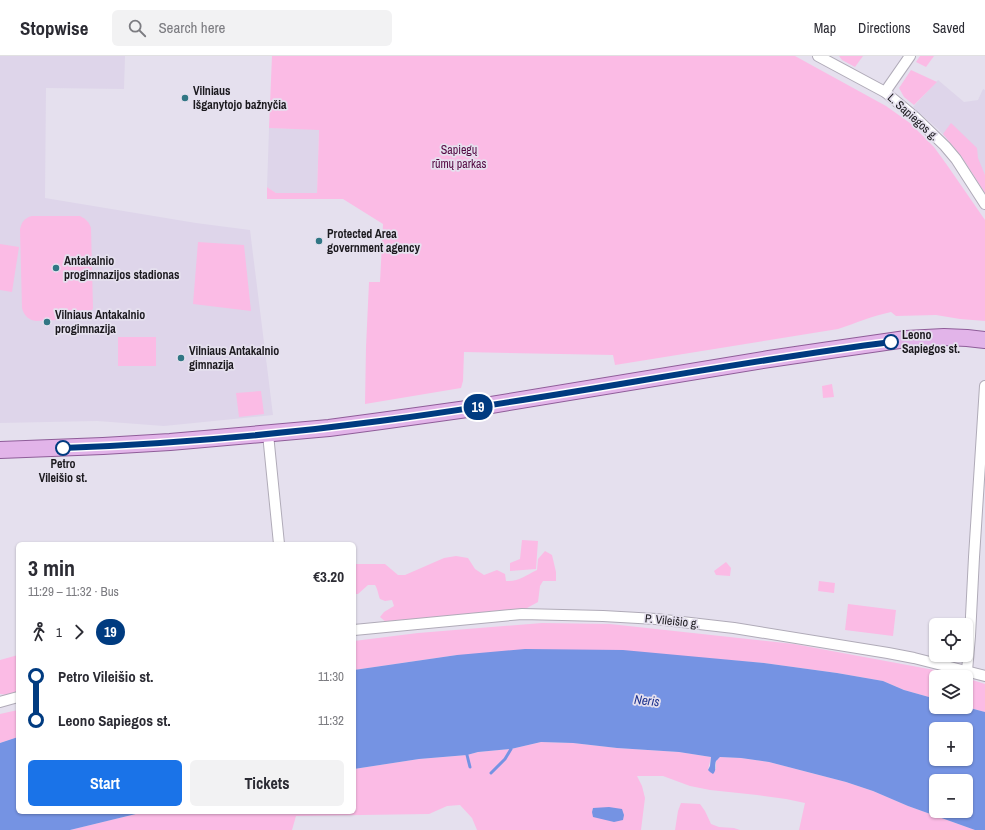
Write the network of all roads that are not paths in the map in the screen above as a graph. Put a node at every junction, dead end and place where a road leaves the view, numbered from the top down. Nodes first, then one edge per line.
1 (818, 56) edge
2 (910, 56) edge
3 (885, 92) junction
4 (985, 204) edge
5 (985, 340) edge
6 (985, 386) edge
7 (268, 434) junction
8 (0, 450) edge
9 (279, 542) edge
10 (356, 630) edge
11 (963, 670) edge
12 (967, 670) edge
13 (973, 673) edge
14 (985, 676) edge
15 (16, 698) edge
16 (0, 702) edge

1 - 3 street, L. Sapiegos g.
2 - 3 street
3 - 4 street, L. Sapiegos g.
5 - 7 main road
6 - 12 street
7 - 8 main road
7 - 9 street
10 - 11 street, P. Vileišio g.
13 - 14 street, P. Vileišio g.
15 - 16 street

